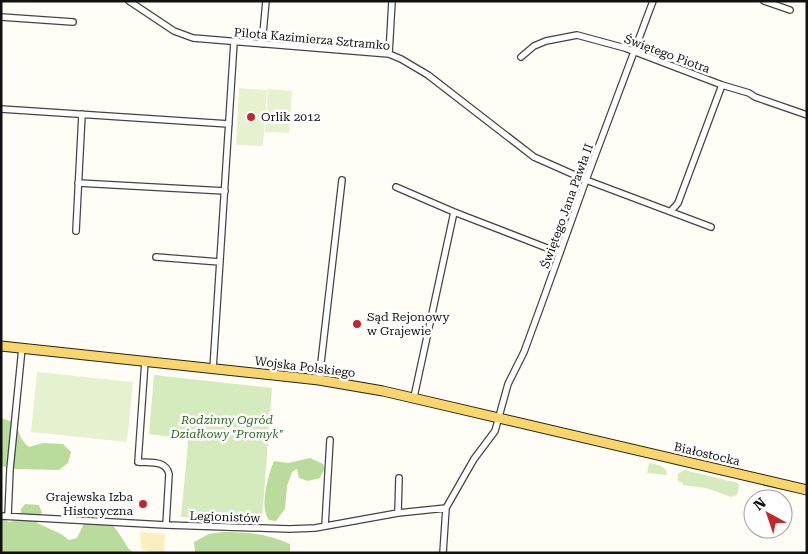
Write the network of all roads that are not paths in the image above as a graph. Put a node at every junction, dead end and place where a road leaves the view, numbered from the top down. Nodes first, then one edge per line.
1 (129, 1) edge
2 (266, 1) edge
3 (392, 1) edge
4 (653, 1) edge
5 (764, 1) edge
6 (790, 10) dead end
7 (1, 17) edge
8 (73, 22) dead end
9 (234, 42) junction
10 (262, 44) junction
11 (634, 53) junction
12 (389, 54) junction
13 (521, 57) dead end
14 (722, 86) junction
15 (1, 109) edge
16 (82, 114) junction
17 (807, 115) edge
18 (229, 124) junction
19 (342, 180) dead end
20 (586, 180) junction
21 (78, 183) junction
22 (396, 186) dead end
23 (225, 191) junction
24 (671, 211) junction
25 (454, 212) junction
26 (710, 227) dead end
27 (76, 231) dead end
28 (560, 253) junction
29 (156, 258) dead end
30 (220, 262) junction
31 (1, 346) edge
32 (22, 348) junction
33 (145, 361) junction
34 (213, 369) junction
35 (320, 380) junction
36 (414, 397) junction
37 (500, 417) junction
38 (330, 440) dead end
39 (602, 442) joint
40 (400, 478) dead end
41 (807, 490) edge
42 (446, 508) junction
43 (398, 513) junction
44 (5, 516) edge
45 (166, 525) junction
46 (326, 526) junction
47 (443, 553) edge

1 - 9 street, Pilota Kazimierza Sztramko
2 - 10 street
3 - 12 street
4 - 11 street, Świętego Jana Pawła II
5 - 6 street
7 - 8 street
9 - 10 street, Pilota Kazimierza Sztramko
9 - 18 street
10 - 12 street, Pilota Kazimierza Sztramko
11 - 13 street, Świętego Piotra
11 - 14 street, Świętego Piotra
11 - 20 street, Świętego Jana Pawła II
12 - 20 street, Pilota Kazimierza Sztramko
14 - 17 street, Świętego Piotra
14 - 24 street
15 - 16 street
16 - 18 street
16 - 21 street
18 - 23 street
19 - 35 street
20 - 24 street, Pilota Kazimierza Sztramko
20 - 28 street, Świętego Jana Pawła II
21 - 23 street
21 - 27 street
22 - 25 street
23 - 30 street
24 - 26 street, Pilota Kazimierza Sztramko
25 - 28 street
25 - 36 street
28 - 37 street, Świętego Jana Pawła II
29 - 30 street
30 - 34 street
31 - 32 main road, Wojska Polskiego
32 - 33 main road, Wojska Polskiego
32 - 44 street
33 - 34 main road, Wojska Polskiego
33 - 45 street
34 - 35 main road, Wojska Polskiego
35 - 36 main road, Wojska Polskiego
36 - 37 main road, Wojska Polskiego
37 - 39 main road, Wojska Polskiego
37 - 42 street, Świętego Jana Pawła II
38 - 46 street
39 - 41 main road, Białostocka
40 - 43 street
42 - 43 street, Legionistów
42 - 47 street
43 - 46 street, Legionistów
44 - 45 street, Legionistów
45 - 46 street, Legionistów

